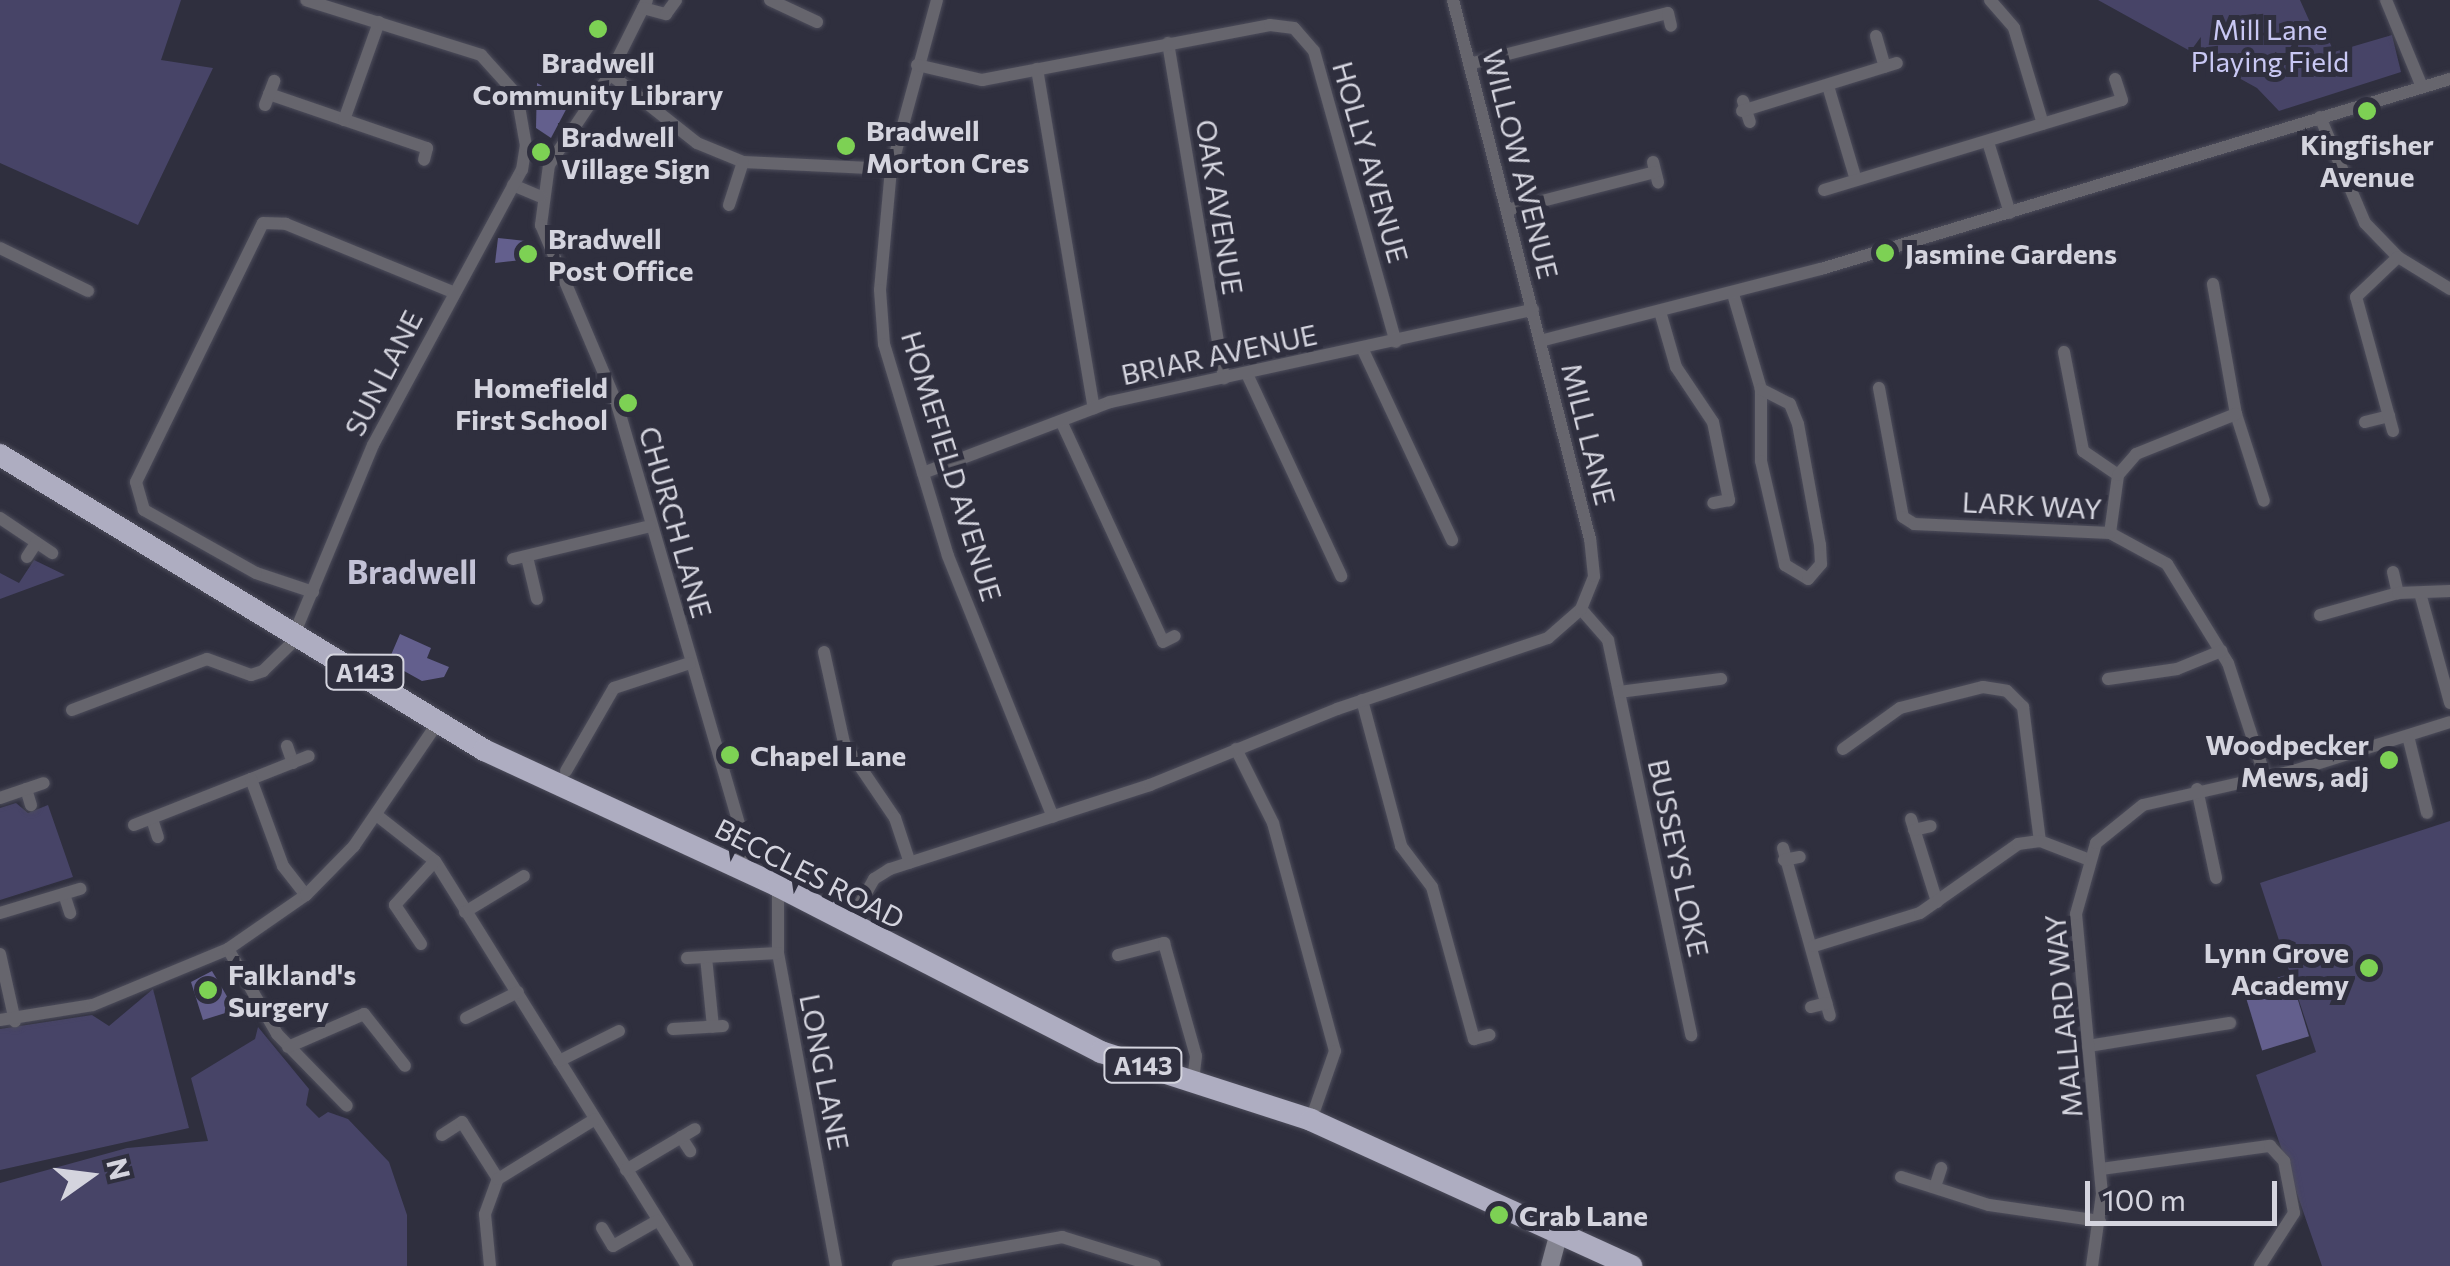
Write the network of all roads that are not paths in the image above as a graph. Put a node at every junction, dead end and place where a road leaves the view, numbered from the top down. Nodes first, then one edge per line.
1 (306, 0) edge
2 (676, 0) edge
3 (770, 0) edge
4 (937, 0) edge
5 (1453, 0) edge
6 (1990, 0) edge
7 (2386, 0) edge
8 (644, 4) edge
9 (1668, 13) edge
10 (379, 22) junction
11 (818, 22) dead end
12 (1876, 36) dead end
13 (1168, 44) junction
14 (917, 64) junction
15 (1470, 64) junction
16 (1037, 69) junction
17 (610, 74) junction
18 (2115, 79) dead end
19 (2450, 79) edge
20 (1828, 86) junction
21 (2422, 87) junction
22 (269, 93) dead end
23 (1745, 111) dead end
24 (2320, 117) junction
25 (344, 120) junction
26 (2043, 124) junction
27 (1988, 142) junction
28 (428, 148) dead end
29 (743, 162) junction
30 (891, 169) junction
31 (1655, 172) dead end
32 (1856, 180) junction
33 (513, 185) junction
34 (1824, 190) dead end
35 (540, 197) junction
36 (729, 204) dead end
37 (1507, 210) junction
38 (2010, 213) junction
39 (0, 248) edge
40 (2398, 257) junction
41 (2213, 284) dead end
42 (2450, 288) edge
43 (88, 290) dead end
44 (453, 292) junction
45 (1733, 294) junction
46 (1533, 310) junction
47 (1661, 315) junction
48 (1396, 342) junction
49 (1540, 342) junction
50 (1363, 350) junction
51 (2064, 352) dead end
52 (1247, 374) junction
53 (1224, 378) junction
54 (1880, 388) dead end
55 (1760, 390) junction
56 (1094, 408) junction
57 (2236, 414) junction
58 (2389, 416) junction
59 (1061, 420) junction
60 (2365, 422) dead end
61 (2393, 431) dead end
62 (0, 454) edge
63 (922, 474) junction
64 (2118, 475) junction
65 (2264, 502) dead end
66 (1712, 503) dead end
67 (0, 518) edge
68 (650, 526) junction
69 (2110, 533) junction
70 (1452, 540) dead end
71 (36, 543) junction
72 (52, 554) dead end
73 (27, 556) dead end
74 (2393, 572) dead end
75 (1341, 576) dead end
76 (2450, 590) edge
77 (313, 592) junction
78 (2398, 593) junction
79 (2420, 593) junction
80 (536, 599) dead end
81 (1582, 609) junction
82 (2320, 615) dead end
83 (299, 632) junction
84 (1163, 642) dead end
85 (2220, 651) junction
86 (824, 652) dead end
87 (690, 663) junction
88 (2108, 679) dead end
89 (1721, 680) dead end
90 (1619, 692) junction
91 (1362, 700) junction
92 (2450, 704) edge
93 (72, 710) dead end
94 (440, 721) junction
95 (2450, 722) edge
96 (2408, 740) junction
97 (287, 746) dead end
98 (1236, 749) junction
99 (1843, 749) dead end
100 (309, 756) dead end
101 (293, 763) junction
102 (566, 771) dead end
103 (2265, 776) junction
104 (251, 779) junction
105 (44, 783) dead end
106 (26, 789) junction
107 (2197, 789) junction
108 (0, 798) edge
109 (31, 805) dead end
110 (2427, 813) dead end
111 (379, 817) junction
112 (1053, 817) junction
113 (152, 819) junction
114 (134, 825) dead end
115 (1931, 826) dead end
116 (158, 837) dead end
117 (2040, 841) junction
118 (1800, 857) dead end
119 (2087, 859) junction
120 (435, 862) junction
121 (910, 863) junction
122 (741, 869) junction
123 (524, 876) dead end
124 (2216, 878) dead end
125 (778, 886) junction
126 (80, 889) dead end
127 (64, 894) junction
128 (306, 895) junction
129 (1937, 902) junction
130 (465, 912) junction
131 (0, 913) edge
132 (70, 913) dead end
133 (848, 925) junction
134 (420, 944) dead end
135 (1814, 946) junction
136 (228, 949) junction
137 (778, 952) junction
138 (0, 954) edge
139 (1118, 955) dead end
140 (706, 957) junction
141 (687, 958) dead end
142 (518, 992) junction
143 (1811, 1006) dead end
144 (466, 1018) dead end
145 (0, 1020) edge
146 (15, 1022) junction
147 (2230, 1023) dead end
148 (674, 1029) dead end
149 (619, 1031) dead end
150 (1489, 1035) dead end
151 (1691, 1035) dead end
152 (2088, 1046) junction
153 (288, 1047) junction
154 (559, 1060) junction
155 (405, 1066) dead end
156 (1193, 1081) junction
157 (347, 1106) dead end
158 (595, 1119) junction
159 (1310, 1120) junction
160 (695, 1129) dead end
161 (442, 1135) dead end
162 (682, 1137) junction
163 (690, 1151) dead end
164 (1940, 1168) dead end
165 (2101, 1169) junction
166 (626, 1170) junction
167 (1900, 1177) dead end
168 (498, 1179) junction
169 (1934, 1187) junction
170 (657, 1221) junction
171 (2100, 1221) junction
172 (602, 1228) dead end
173 (1558, 1232) junction
174 (490, 1266) edge
175 (686, 1266) edge
176 (836, 1266) edge
177 (898, 1266) edge
178 (1156, 1266) edge
179 (1550, 1266) edge
180 (1631, 1266) edge
181 (2092, 1266) edge
182 (2260, 1266) edge

1 - 10 street
2 - 8 street
3 - 11 street
4 - 14 street, HOMEFIELD AVENUE
5 - 15 street, WILLOW AVENUE
6 - 26 street
7 - 21 street
8 - 17 street
9 - 15 street
10 - 25 street
10 - 33 street, SUN LANE
12 - 20 street
13 - 16 street, HOLLY AVENUE
13 - 48 street, HOLLY AVENUE
13 - 53 street, OAK AVENUE
14 - 16 street, HOLLY AVENUE
14 - 30 street, HOMEFIELD AVENUE
15 - 37 street, WILLOW AVENUE
16 - 56 street
17 - 29 street
17 - 35 street
18 - 26 street
19 - 21 street, MILL LANE
20 - 23 street
20 - 32 street
21 - 24 street, MILL LANE
22 - 25 street
24 - 38 street, MILL LANE
24 - 40 street
25 - 28 street
26 - 27 street
27 - 32 street
27 - 38 street
29 - 30 street
29 - 36 street
30 - 63 street, HOMEFIELD AVENUE
31 - 37 street
32 - 34 street
33 - 35 street
33 - 44 street, SUN LANE
35 - 68 street, CHURCH LANE
37 - 46 street, WILLOW AVENUE
38 - 45 street, MILL LANE
39 - 43 street
40 - 42 street
40 - 58 street
41 - 57 street
44 - 77 street, SUN LANE
44 - 77 street
45 - 47 street, MILL LANE
45 - 55 street
46 - 48 street, BRIAR AVENUE
46 - 49 street, WILLOW AVENUE
47 - 49 street, MILL LANE
47 - 66 street
48 - 50 street, BRIAR AVENUE
49 - 81 street, MILL LANE
50 - 52 street, BRIAR AVENUE
50 - 70 street
51 - 64 street
52 - 53 street, BRIAR AVENUE
52 - 75 street
53 - 56 street, BRIAR AVENUE
54 - 69 street, LARK WAY
55 - 55 street
56 - 59 street, BRIAR AVENUE
57 - 64 street
57 - 65 street
58 - 60 street
58 - 61 street
59 - 63 street, BRIAR AVENUE
59 - 84 street
62 - 83 highway, BECCLES ROAD / A143
63 - 112 street, HOMEFIELD AVENUE
64 - 69 street
67 - 71 street
68 - 80 street
68 - 87 street, CHURCH LANE
69 - 85 street, LARK WAY
71 - 72 street
71 - 73 street
74 - 78 street
76 - 79 street
77 - 83 street, SUN LANE
78 - 79 street
78 - 82 street
79 - 92 street
81 - 90 street, BUSSEYS LOKE
81 - 91 street
83 - 93 street
83 - 94 highway, BECCLES ROAD / A143
85 - 88 street
85 - 103 street, LARK WAY
86 - 121 street
87 - 102 street
87 - 122 street, CHURCH LANE
89 - 90 street
90 - 151 street, BUSSEYS LOKE
91 - 98 street
91 - 150 street
94 - 111 street
94 - 122 highway, BECCLES ROAD / A143
95 - 96 street
96 - 103 street
96 - 110 street
97 - 101 street
98 - 112 street
98 - 159 street
99 - 117 street
100 - 101 street
101 - 104 street
103 - 107 street
104 - 113 street
104 - 128 street
105 - 106 street
106 - 108 street
106 - 109 street
107 - 119 street
107 - 124 street
111 - 120 street
111 - 128 street
112 - 121 street
113 - 114 street
113 - 116 street
115 - 129 street
117 - 119 street
117 - 129 street
118 - 135 street
119 - 152 street, MALLARD WAY
120 - 130 street
120 - 134 street
121 - 133 street
122 - 125 highway, BECCLES ROAD / A143
123 - 130 street
125 - 133 highway, BECCLES ROAD / A143
125 - 137 street, LONG LANE
126 - 127 street
127 - 131 street
127 - 132 street
128 - 136 street
129 - 135 street
130 - 142 street
133 - 156 highway, BECCLES ROAD / A143
135 - 143 street
136 - 146 street
136 - 153 street
137 - 140 street
137 - 176 street, LONG LANE
138 - 146 street
139 - 156 street
140 - 141 street
140 - 148 street
142 - 144 street
142 - 154 street
145 - 146 street
147 - 152 street
149 - 154 street
152 - 165 street, MALLARD WAY
153 - 155 street
153 - 157 street
154 - 158 street
156 - 159 highway, BECCLES ROAD / A143
158 - 166 street
158 - 168 street
159 - 173 highway, BECCLES ROAD / A143
160 - 162 street
161 - 168 street
162 - 163 street
162 - 166 street
164 - 169 street
165 - 171 street, MALLARD WAY
165 - 182 street
166 - 170 street
167 - 169 street
168 - 174 street
169 - 171 street
170 - 172 street
170 - 175 street
171 - 181 street, MALLARD WAY
173 - 179 street
173 - 180 highway, BECCLES ROAD / A143
177 - 178 street

